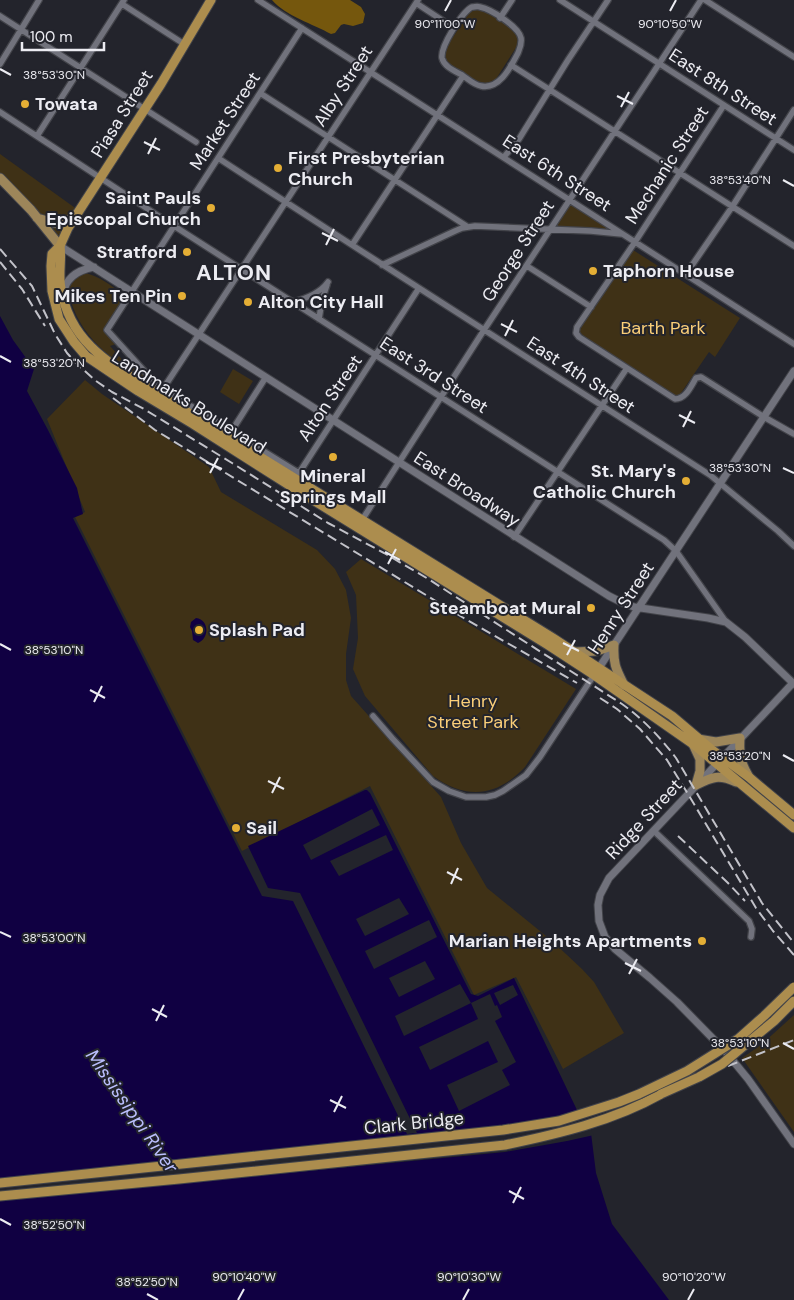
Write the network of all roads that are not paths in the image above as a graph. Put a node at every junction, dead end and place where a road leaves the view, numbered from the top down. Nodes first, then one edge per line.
1 (39, 0) edge
2 (211, 0) edge
3 (258, 0) edge
4 (512, 0) edge
5 (560, 0) edge
6 (608, 0) edge
7 (701, 0) edge
8 (705, 0) edge
9 (123, 2) edge
10 (417, 2) edge
11 (0, 16) edge
12 (500, 18) junction
13 (594, 21) junction
14 (302, 28) junction
15 (454, 28) junction
16 (21, 29) junction
17 (184, 44) junction
18 (794, 57) edge
19 (659, 63) junction
20 (0, 64) edge
21 (511, 65) junction
22 (81, 67) junction
23 (370, 72) junction
24 (464, 76) junction
25 (549, 90) junction
26 (260, 93) junction
27 (724, 105) junction
28 (145, 110) junction
29 (794, 110) edge
30 (0, 112) edge
31 (438, 115) junction
32 (614, 131) junction
33 (37, 136) junction
34 (328, 137) junction
35 (776, 138) junction
36 (196, 142) dead end
37 (794, 150) edge
38 (504, 157) junction
39 (218, 158) junction
40 (680, 174) junction
41 (0, 178) edge
42 (101, 178) junction
43 (395, 180) junction
44 (570, 200) junction
45 (285, 202) junction
46 (732, 207) junction
47 (38, 218) junction
48 (75, 218) junction
49 (174, 226) junction
50 (468, 227) junction
51 (551, 229) junction
52 (622, 234) junction
53 (635, 242) junction
54 (352, 245) junction
55 (60, 246) junction
56 (794, 246) edge
57 (382, 265) junction
58 (527, 266) junction
59 (94, 267) junction
60 (241, 269) junction
61 (686, 274) junction
62 (420, 288) junction
63 (131, 291) junction
64 (63, 298) junction
65 (292, 302) junction
66 (591, 307) junction
67 (319, 319) junction
68 (484, 330) junction
69 (199, 334) junction
70 (794, 344) edge
71 (376, 356) junction
72 (627, 368) junction
73 (794, 371) edge
74 (266, 377) junction
75 (163, 389) junction
76 (441, 398) junction
77 (601, 405) junction
78 (764, 417) junction
79 (333, 421) junction
80 (230, 432) junction
81 (794, 434) edge
82 (399, 463) junction
83 (558, 472) junction
84 (720, 483) junction
85 (362, 520) junction
86 (514, 536) junction
87 (794, 546) edge
88 (676, 551) junction
89 (638, 608) junction
90 (726, 622) junction
91 (614, 645) junction
92 (576, 652) junction
93 (597, 672) junction
94 (794, 682) edge
95 (624, 685) junction
96 (373, 716) dead end
97 (740, 738) junction
98 (695, 741) junction
99 (719, 761) junction
100 (750, 778) junction
101 (696, 785) junction
102 (744, 786) junction
103 (794, 815) edge
104 (794, 828) edge
105 (654, 831) junction
106 (750, 937) dead end
107 (794, 987) edge
108 (794, 1001) edge
109 (794, 1144) edge
110 (0, 1183) edge
111 (0, 1196) edge

1 - 16 street
2 - 17 highway, Piasa Street
3 - 14 street, East 6th Street
4 - 12 street
5 - 13 street, East 8th Street
6 - 13 street
7 - 19 street, George Street
8 - 18 street
9 - 17 street
9 - 22 street
10 - 15 street
10 - 23 street, Alby Street
11 - 16 street
12 - 15 street
12 - 21 street
13 - 19 street, East 8th Street
13 - 25 street
14 - 23 street, East 6th Street
14 - 26 street, Market Street
15 - 24 street
16 - 20 street
16 - 22 street
17 - 28 highway, Piasa Street
19 - 27 street, East 8th Street
19 - 32 street, George Street
21 - 24 street
21 - 25 street
22 - 28 street
22 - 33 street
23 - 31 street, East 6th Street
23 - 34 street, Alby Street
24 - 31 street
25 - 32 street
25 - 38 street
26 - 34 street
26 - 39 street, Market Street
27 - 35 street, East 8th Street
27 - 40 street, Mechanic Street
28 - 36 street
28 - 42 highway, Piasa Street
29 - 35 street
30 - 33 street, East 3rd Street
31 - 38 street, East 6th Street
31 - 43 street
32 - 40 street
32 - 44 street, George Street
33 - 42 street, East 3rd Street
34 - 43 street
34 - 45 street, Alby Street
35 - 37 street, East 8th Street
35 - 46 street
38 - 44 street, East 6th Street
39 - 45 street, East 4th Street
39 - 49 street, Market Street
40 - 46 street
40 - 53 street, Mechanic Street
41 - 47 main road
42 - 48 highway, Piasa Street
42 - 49 street, East 3rd Street
43 - 50 street
43 - 54 street
44 - 51 street, George Street
44 - 52 street, East 6th Street
45 - 54 street, East 4th Street
45 - 60 street, Alby Street
46 - 56 street
46 - 61 street
47 - 48 main road
47 - 55 main road
48 - 55 highway, Piasa Street
49 - 60 street, East 3rd Street
49 - 63 street, Market Street
50 - 51 street
50 - 57 street
51 - 52 street
51 - 58 street, George Street
52 - 53 street, East 6th Street
53 - 61 street, East 6th Street
53 - 66 street, Mechanic Street
54 - 57 street, East 4th Street
55 - 59 street, East Broadway
55 - 64 highway, Landmarks Boulevard
55 - 93 highway, Landmarks Boulevard
57 - 62 street, East 4th Street
58 - 66 street
58 - 68 street, George Street
59 - 63 street, East Broadway
59 - 64 street
60 - 65 street, East 3rd Street
60 - 69 street, Alby Street
61 - 70 street, East 6th Street
62 - 68 street, East 4th Street
62 - 71 street, Alton Street
63 - 69 street, East Broadway
63 - 75 street, Market Street
64 - 85 highway, Landmarks Boulevard
65 - 67 street, East 3rd Street
65 - 67 street
66 - 72 street
67 - 71 street, East 3rd Street
68 - 76 street, George Street
68 - 77 street, East 4th Street
69 - 74 street, East Broadway
69 - 75 street, Alby Street
71 - 76 street, East 3rd Street
71 - 79 street, Alton Street
72 - 77 street
72 - 78 street
73 - 78 street, Henry Street
74 - 79 street, East Broadway
74 - 80 street
75 - 80 street
76 - 82 street, George Street
76 - 83 street, East 3rd Street
77 - 83 street
77 - 84 street, East 4th Street
78 - 81 street
78 - 84 street, Henry Street
79 - 80 street, Alton Street
79 - 82 street, East Broadway
82 - 85 street, George Street
82 - 86 street, East Broadway
83 - 86 street
83 - 88 street, East 3rd Street
84 - 87 street, East 4th Street
84 - 88 street, Henry Street
85 - 92 highway, Landmarks Boulevard
86 - 89 street, East Broadway
88 - 89 street, Henry Street
88 - 90 street, East 3rd Street
89 - 90 street, East Broadway
89 - 91 street, Henry Street
90 - 94 street, East Broadway
91 - 92 main road
91 - 93 street, Henry Street
91 - 95 main road
92 - 93 highway, Landmarks Boulevard
93 - 95 highway, Landmarks Boulevard
93 - 96 street, Henry Street
93 - 98 highway, Landmarks Boulevard
94 - 97 street, Ridge Street
95 - 98 highway, Landmarks Boulevard
97 - 98 main road
97 - 99 street, Ridge Street
97 - 100 main road
98 - 99 highway, Landmarks Boulevard
98 - 101 main road
99 - 100 highway, Landmarks Boulevard
99 - 101 street, Ridge Street
99 - 102 highway, Landmarks Boulevard
100 - 103 highway, Landmarks Boulevard
101 - 102 main road
101 - 105 street, Ridge Street
102 - 104 highway, Landmarks Boulevard
105 - 106 street
105 - 109 street, Ridge Street
107 - 110 highway, Clark Bridge, bridge
108 - 111 highway, Clark Bridge, bridge

